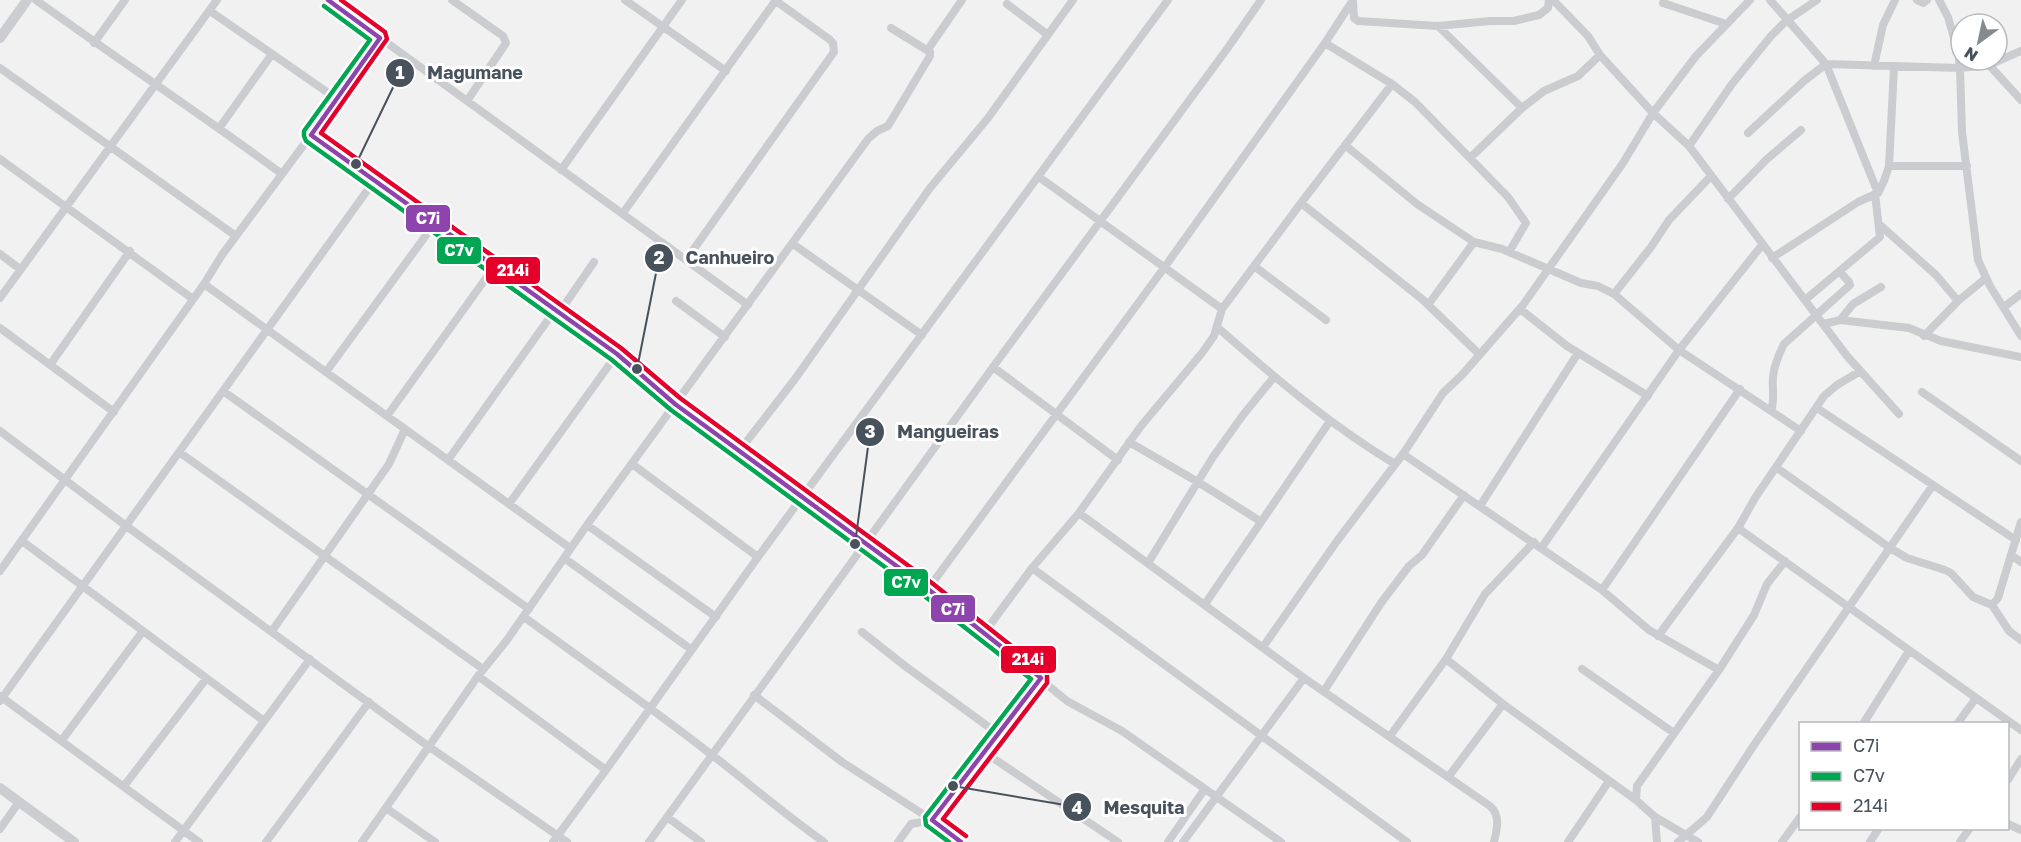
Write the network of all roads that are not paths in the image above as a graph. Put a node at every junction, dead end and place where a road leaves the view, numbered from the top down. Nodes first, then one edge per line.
1 (27, 0) edge
2 (36, 0) edge
3 (125, 0) edge
4 (217, 0) edge
5 (328, 0) edge
6 (453, 0) edge
7 (625, 0) edge
8 (682, 0) edge
9 (962, 0) edge
10 (1073, 0) edge
11 (1168, 0) edge
12 (1261, 0) edge
13 (1353, 0) edge
14 (1551, 0) edge
15 (1750, 0) edge
16 (1770, 0) edge
17 (1816, 0) edge
18 (1895, 0) edge
19 (1917, 0) edge
20 (1927, 0) edge
21 (1940, 0) edge
22 (776, 1) edge
23 (1663, 3) dead end
24 (1007, 4) dead end
25 (210, 11) junction
26 (1949, 20) edge
27 (1786, 21) junction
28 (1726, 24) junction
29 (663, 26) junction
30 (1438, 26) junction
31 (891, 28) dead end
32 (1048, 35) junction
33 (0, 38) edge
34 (380, 38) junction
35 (94, 43) junction
36 (1325, 44) junction
37 (930, 52) junction
38 (273, 54) junction
39 (1600, 55) junction
40 (1826, 64) junction
41 (1874, 66) junction
42 (1894, 67) junction
43 (0, 68) edge
44 (1949, 68) edge
45 (726, 71) junction
46 (1960, 72) edge
47 (1996, 72) edge
48 (156, 84) junction
49 (1392, 84) junction
50 (337, 99) junction
51 (2021, 100) edge
52 (467, 101) junction
53 (1522, 108) junction
54 (1653, 113) junction
55 (220, 127) junction
56 (1801, 130) dead end
57 (1748, 133) dead end
58 (311, 135) junction
59 (110, 145) junction
60 (1345, 145) junction
61 (1689, 146) junction
62 (1470, 158) junction
63 (0, 159) edge
64 (1889, 166) junction
65 (1967, 166) junction
66 (561, 170) junction
67 (282, 174) junction
68 (1711, 176) junction
69 (1039, 177) junction
70 (374, 181) junction
71 (1876, 194) junction
72 (1728, 199) junction
73 (1301, 203) junction
74 (66, 207) junction
75 (623, 213) junction
76 (1099, 221) junction
77 (435, 223) junction
78 (1880, 225) junction
79 (236, 236) junction
80 (1474, 242) junction
81 (793, 244) junction
82 (1762, 245) junction
83 (130, 251) junction
84 (1509, 252) junction
85 (0, 254) edge
86 (1772, 258) junction
87 (686, 260) junction
88 (594, 262) dead end
89 (1254, 266) junction
90 (494, 267) junction
91 (1164, 268) junction
92 (20, 269) junction
93 (1547, 269) junction
94 (1840, 272) junction
95 (1986, 278) junction
96 (204, 284) junction
97 (1881, 287) dead end
98 (860, 290) junction
99 (1614, 294) junction
100 (2021, 294) edge
101 (0, 298) edge
102 (193, 299) junction
103 (1805, 300) junction
104 (676, 301) dead end
105 (1959, 301) junction
106 (748, 305) junction
107 (1428, 305) junction
108 (2004, 307) junction
109 (1222, 309) junction
110 (1520, 309) junction
111 (557, 311) junction
112 (1817, 315) junction
113 (1326, 320) dead end
114 (1840, 320) junction
115 (1824, 324) junction
116 (1217, 327) junction
117 (0, 328) edge
118 (267, 329) junction
119 (922, 335) junction
120 (1924, 336) junction
121 (2021, 336) edge
122 (725, 337) junction
123 (1679, 350) junction
124 (1578, 353) junction
125 (617, 354) junction
126 (1479, 354) junction
127 (2021, 357) edge
128 (50, 365) junction
129 (993, 367) junction
130 (326, 372) junction
131 (1859, 372) junction
132 (1274, 377) junction
133 (1740, 389) junction
134 (223, 392) junction
135 (1922, 392) dead end
136 (1648, 396) junction
137 (675, 404) junction
138 (1817, 408) junction
139 (1771, 411) junction
140 (114, 412) junction
141 (1056, 414) junction
142 (1899, 414) dead end
143 (387, 416) junction
144 (1330, 421) junction
145 (405, 429) junction
146 (0, 431) edge
147 (1801, 431) junction
148 (1129, 442) junction
149 (741, 450) junction
150 (179, 452) junction
151 (1403, 454) junction
152 (448, 460) junction
153 (1118, 460) junction
154 (2021, 461) edge
155 (632, 464) junction
156 (1395, 464) junction
157 (1777, 468) junction
158 (65, 479) junction
159 (1198, 482) junction
160 (1933, 485) junction
161 (367, 494) junction
162 (1464, 495) junction
163 (803, 496) junction
164 (508, 504) junction
165 (1480, 506) junction
166 (1079, 513) junction
167 (1260, 521) junction
168 (2021, 522) edge
169 (125, 525) junction
170 (587, 525) junction
171 (1738, 528) junction
172 (2016, 540) junction
173 (22, 541) junction
174 (1534, 542) junction
175 (865, 544) junction
176 (1542, 547) junction
177 (570, 548) junction
178 (1890, 548) junction
179 (323, 555) junction
180 (2012, 555) junction
181 (758, 557) junction
182 (564, 558) junction
183 (1785, 561) junction
184 (2021, 562) edge
185 (1148, 563) junction
186 (1032, 567) junction
187 (0, 571) edge
188 (82, 587) junction
189 (928, 589) junction
190 (1602, 590) junction
191 (1205, 604) junction
192 (1992, 605) junction
193 (1850, 608) junction
194 (529, 609) junction
195 (524, 617) junction
196 (716, 617) junction
197 (143, 631) junction
198 (272, 631) junction
199 (862, 632) dead end
200 (984, 633) junction
201 (1658, 636) junction
202 (2021, 640) edge
203 (1263, 647) junction
204 (692, 650) junction
205 (1909, 651) junction
206 (310, 659) junction
207 (1446, 659) junction
208 (1582, 669) dead end
209 (1719, 670) junction
210 (480, 673) junction
211 (1041, 678) junction
212 (1304, 678) junction
213 (206, 679) junction
214 (1324, 691) junction
215 (754, 695) junction
216 (1, 698) edge
217 (1976, 698) junction
218 (369, 702) junction
219 (1503, 704) junction
220 (651, 709) junction
221 (264, 721) junction
222 (1864, 722) edge
223 (1958, 722) edge
224 (2021, 730) edge
225 (997, 733) junction
226 (1674, 733) junction
227 (1263, 735) junction
228 (1390, 736) junction
229 (62, 740) junction
230 (428, 746) junction
231 (984, 752) junction
232 (713, 756) junction
233 (2021, 759) edge
234 (606, 770) junction
235 (1449, 776) junction
236 (2009, 777) edge
237 (1609, 781) junction
238 (124, 786) junction
239 (1637, 786) junction
240 (0, 788) edge
241 (1621, 789) junction
242 (1204, 790) junction
243 (1215, 797) junction
244 (1636, 800) junction
245 (19, 802) junction
246 (386, 808) junction
247 (667, 817) junction
248 (1655, 817) junction
249 (1799, 817) edge
250 (932, 820) junction
251 (0, 828) edge
252 (183, 831) junction
253 (1687, 834) junction
254 (555, 839) edge
255 (1277, 841) edge
256 (74, 842) edge
257 (175, 842) edge
258 (199, 842) edge
259 (266, 842) edge
260 (362, 842) edge
261 (435, 842) edge
262 (567, 842) edge
263 (649, 842) edge
264 (701, 842) edge
265 (824, 842) edge
266 (898, 842) edge
267 (961, 842) edge
268 (1118, 842) edge
269 (1168, 842) edge
270 (1183, 842) edge
271 (1407, 842) edge
272 (1494, 842) edge
273 (1568, 842) edge
274 (1658, 842) edge
275 (1678, 842) edge
276 (1698, 842) edge
277 (1782, 842) edge

1 - 33 street
2 - 35 street
3 - 35 street
4 - 25 street
5 - 34 street
6 - 52 street
7 - 29 street
8 - 29 street
9 - 37 street
10 - 32 street
11 - 69 street
12 - 76 street
13 - 30 street
13 - 36 street
14 - 30 street
14 - 39 street
15 - 28 street
16 - 27 street
17 - 27 street
18 - 41 street
19 - 20 street
21 - 26 street
22 - 45 street
22 - 87 street
23 - 28 street
24 - 32 street
25 - 38 street
25 - 48 street
27 - 40 street
27 - 61 street
28 - 54 street
29 - 45 street
29 - 66 street
30 - 53 street
31 - 37 street
32 - 98 street
34 - 50 street
34 - 52 street
35 - 48 street
36 - 49 street
36 - 91 street
37 - 81 street
38 - 50 street
38 - 55 street
39 - 53 street
39 - 54 street
40 - 41 street
40 - 57 street
40 - 71 street
41 - 42 street
42 - 44 street
42 - 64 street
43 - 59 street
45 - 75 street
46 - 65 street
47 - 51 street
48 - 55 street
48 - 59 street
49 - 60 street
49 - 62 street
50 - 58 street
52 - 66 street
53 - 62 street
54 - 61 street
54 - 93 street
55 - 67 street
56 - 72 street
58 - 67 street
58 - 70 street
59 - 74 street
59 - 79 street
60 - 73 street
60 - 80 street
61 - 68 street
62 - 84 street
63 - 74 street
64 - 65 street
64 - 71 street
65 - 95 street
66 - 75 street
67 - 79 street
68 - 72 street
68 - 99 street
69 - 76 street
69 - 119 street
70 - 77 street
70 - 118 street
71 - 78 street
71 - 86 street
72 - 82 street
73 - 89 street
73 - 107 street
74 - 83 street
74 - 92 street
75 - 87 street
76 - 91 street
76 - 129 street
77 - 90 street
77 - 130 street
78 - 94 street
78 - 105 street
79 - 96 street
80 - 84 street
80 - 107 street
81 - 98 street
81 - 106 street
82 - 86 street
82 - 123 street
83 - 102 street
83 - 128 street
84 - 93 street
85 - 92 street
86 - 103 street
87 - 106 street
88 - 111 street
89 - 109 street
89 - 113 street
90 - 111 street
90 - 143 street
91 - 109 street
91 - 141 street
92 - 101 street
93 - 99 street
93 - 110 street
94 - 103 street
94 - 112 street
95 - 105 street
95 - 108 street
96 - 102 street
96 - 118 street
97 - 114 street
98 - 119 street
98 - 149 street
99 - 123 street
100 - 108 street
102 - 140 street
103 - 112 street
104 - 122 street
105 - 120 street
106 - 122 street
107 - 126 street
108 - 121 street
109 - 116 street
110 - 124 street
110 - 126 street
111 - 125 street
111 - 152 street
112 - 115 street
112 - 139 street
114 - 115 street
114 - 120 street
115 - 131 street
116 - 132 street
116 - 148 street
117 - 128 street
118 - 130 street
118 - 134 street
119 - 163 street
120 - 127 street
122 - 137 street
123 - 133 street
123 - 136 street
124 - 136 street
124 - 165 street
125 - 137 street
125 - 164 street
126 - 151 street
128 - 140 street
129 - 141 street
129 - 175 street
130 - 143 street
131 - 138 street
131 - 142 street
132 - 144 street
132 - 159 street
133 - 139 street
133 - 190 street
134 - 150 street
134 - 161 street
135 - 154 street
136 - 176 street
137 - 149 street
137 - 155 street
138 - 147 street
138 - 160 street
139 - 147 street
140 - 158 street
141 - 153 street
141 - 189 street
143 - 145 street
144 - 156 street
144 - 167 street
145 - 152 street
145 - 161 street
146 - 158 street
147 - 157 street
148 - 153 street
148 - 159 street
149 - 163 street
150 - 169 street
150 - 179 street
151 - 156 street
151 - 162 street
152 - 164 street
153 - 166 street
155 - 170 street
155 - 181 street
156 - 203 street
157 - 171 street
157 - 178 street
158 - 169 street
158 - 173 street
159 - 167 street
159 - 185 street
160 - 172 street
160 - 178 street
161 - 179 street
161 - 194 street
162 - 165 street
162 - 214 street
163 - 175 street
163 - 181 street
164 - 177 street
165 - 174 street
166 - 185 street
166 - 186 street
167 - 191 street
168 - 172 street
169 - 188 street
169 - 198 street
170 - 177 street
170 - 196 street
171 - 183 street
171 - 201 street
172 - 180 street
173 - 187 street
173 - 188 street
174 - 176 street
174 - 207 street
175 - 189 street
175 - 215 street
176 - 190 street
177 - 182 street
178 - 192 street
178 - 193 street
179 - 198 street
179 - 210 street
180 - 184 street
180 - 192 street
181 - 196 street
182 - 194 street
182 - 204 street
183 - 193 street
183 - 209 street
185 - 191 street
186 - 200 street
186 - 227 street
188 - 197 street
188 - 216 street
189 - 200 street
190 - 201 street
191 - 203 street
192 - 202 street
193 - 205 street
193 - 253 street
194 - 195 street
195 - 210 street
195 - 220 street
196 - 204 street
197 - 213 street
197 - 229 street
198 - 206 street
199 - 225 street
200 - 211 street
201 - 209 street
203 - 212 street
204 - 220 street
205 - 217 street
205 - 222 street
206 - 218 street
206 - 221 street
207 - 219 street
207 - 228 street
208 - 226 street
209 - 226 street
210 - 230 street
210 - 234 street
211 - 225 street
211 - 242 street
212 - 214 street
212 - 227 street
213 - 221 street
213 - 238 street
214 - 228 street
215 - 232 street
215 - 250 street
216 - 229 street
217 - 223 street
217 - 224 street
218 - 230 street
218 - 259 street
219 - 235 street
219 - 237 street
220 - 232 street
220 - 234 street
221 - 252 street
225 - 231 street
226 - 239 street
227 - 243 street
227 - 271 street
228 - 235 street
229 - 238 street
230 - 246 street
230 - 254 street
231 - 250 street
231 - 268 street
232 - 247 street
232 - 265 street
233 - 236 street
234 - 254 street
235 - 272 street
237 - 241 street
237 - 273 street
238 - 252 street
239 - 241 street
239 - 244 street
240 - 245 street
241 - 244 street
242 - 243 street
242 - 269 street
243 - 255 street
243 - 270 street
244 - 248 street
245 - 251 street
245 - 256 street
246 - 260 street
246 - 261 street
247 - 263 street
247 - 264 street
248 - 253 street
248 - 274 street
249 - 277 street
250 - 266 street
250 - 267 street
252 - 257 street
252 - 258 street
253 - 275 street
253 - 276 street
254 - 262 street

